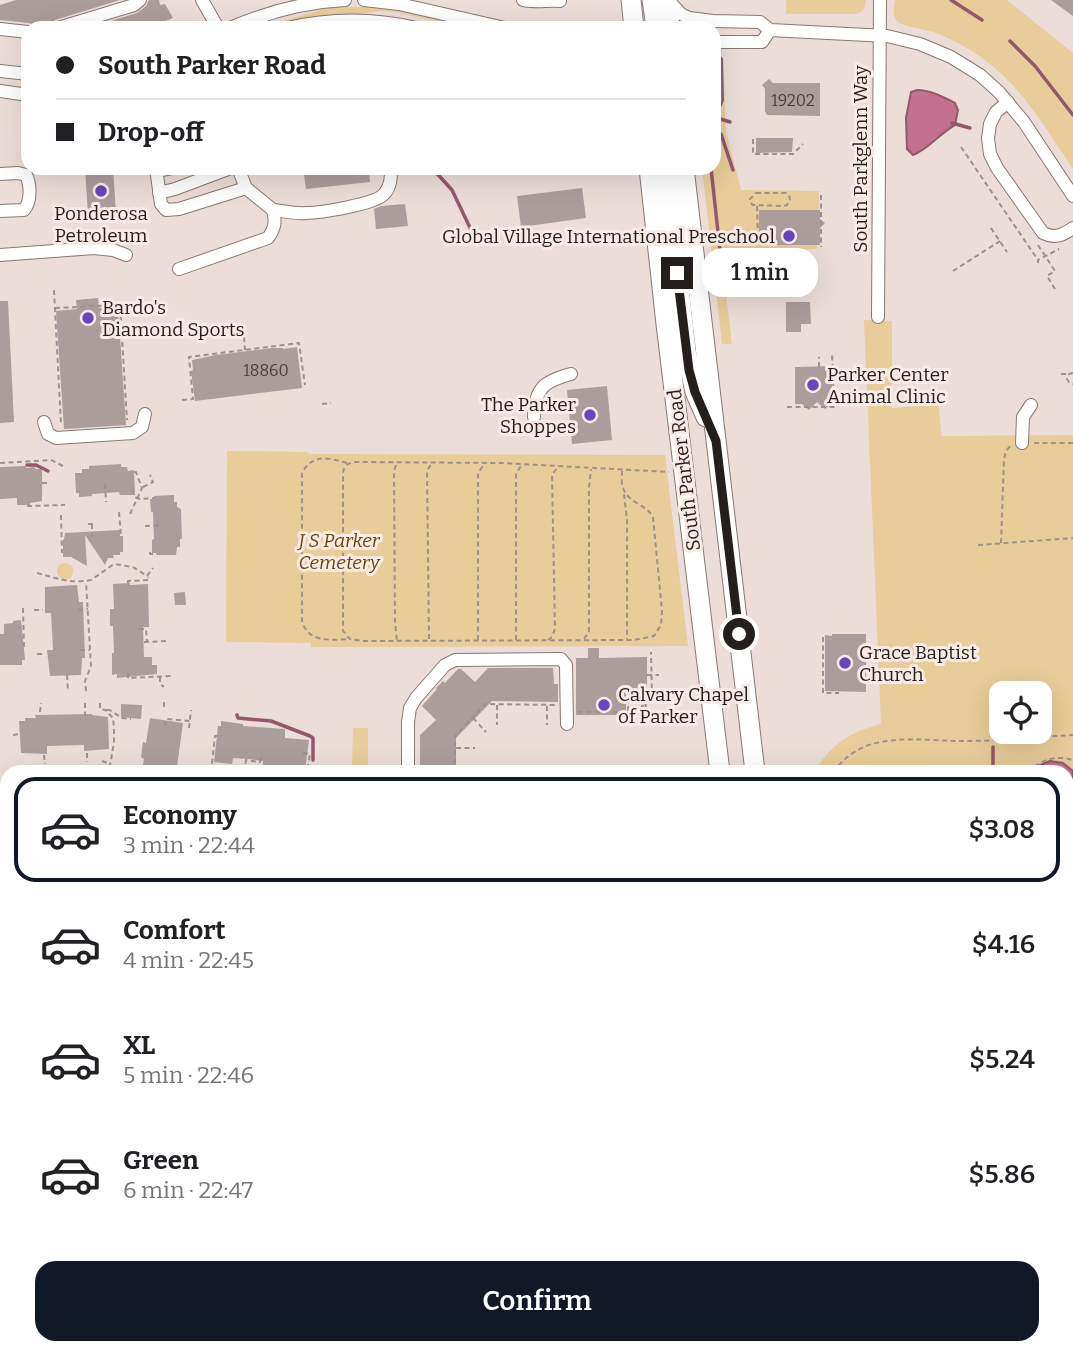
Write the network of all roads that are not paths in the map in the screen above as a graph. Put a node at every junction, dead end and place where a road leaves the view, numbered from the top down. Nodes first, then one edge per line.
1 (140, 0) edge
2 (202, 0) edge
3 (345, 0) edge
4 (364, 0) edge
5 (523, 0) edge
6 (631, 0) edge
7 (652, 0) edge
8 (668, 0) edge
9 (880, 0) edge
10 (560, 1) edge
11 (81, 21) edge
12 (214, 21) edge
13 (249, 21) edge
14 (338, 21) edge
15 (364, 21) edge
16 (474, 21) edge
17 (633, 21) edge
18 (656, 21) edge
19 (670, 21) edge
20 (713, 21) edge
21 (721, 21) edge
22 (0, 29) edge
23 (771, 30) junction
24 (21, 31) edge
25 (880, 35) junction
26 (721, 43) edge
27 (0, 71) edge
28 (21, 73) edge
29 (0, 92) edge
30 (21, 94) edge
31 (1008, 102) junction
32 (0, 174) edge
33 (21, 174) edge
34 (26, 175) edge
35 (157, 175) edge
36 (213, 175) edge
37 (241, 175) edge
38 (391, 175) edge
39 (650, 175) edge
40 (667, 175) edge
41 (685, 175) edge
42 (246, 188) junction
43 (159, 193) junction
44 (1073, 196) edge
45 (273, 210) junction
46 (0, 211) edge
47 (1073, 228) edge
48 (0, 255) edge
49 (126, 255) dead end
50 (178, 269) dead end
51 (878, 317) dead end
52 (570, 374) dead end
53 (1031, 405) dead end
54 (145, 414) dead end
55 (534, 417) dead end
56 (44, 422) dead end
57 (716, 441) junction
58 (1022, 443) road end
59 (567, 724) dead end
60 (408, 765) edge
61 (718, 765) edge
62 (754, 765) edge

1 - 11 street
2 - 12 street
3 - 13 street
4 - 16 street
5 - 10 street
6 - 17 highway
7 - 18 highway
8 - 19 highway
8 - 20 street
9 - 25 street, South Parkglenn Way
14 - 15 street
21 - 23 street
22 - 24 street
23 - 25 street
23 - 26 street
25 - 31 street
25 - 51 street, South Parkglenn Way
27 - 28 street
29 - 30 street
31 - 44 street
31 - 47 street
32 - 33 street
34 - 46 street
35 - 43 street
36 - 43 street
37 - 42 street
38 - 45 street
39 - 61 highway, South Parker Road
40 - 57 highway
41 - 57 highway, South Parker Road
42 - 43 street
42 - 45 street
45 - 50 street
48 - 49 street
52 - 55 street
53 - 58 street
54 - 56 street
57 - 62 highway, South Parker Road
59 - 60 street

